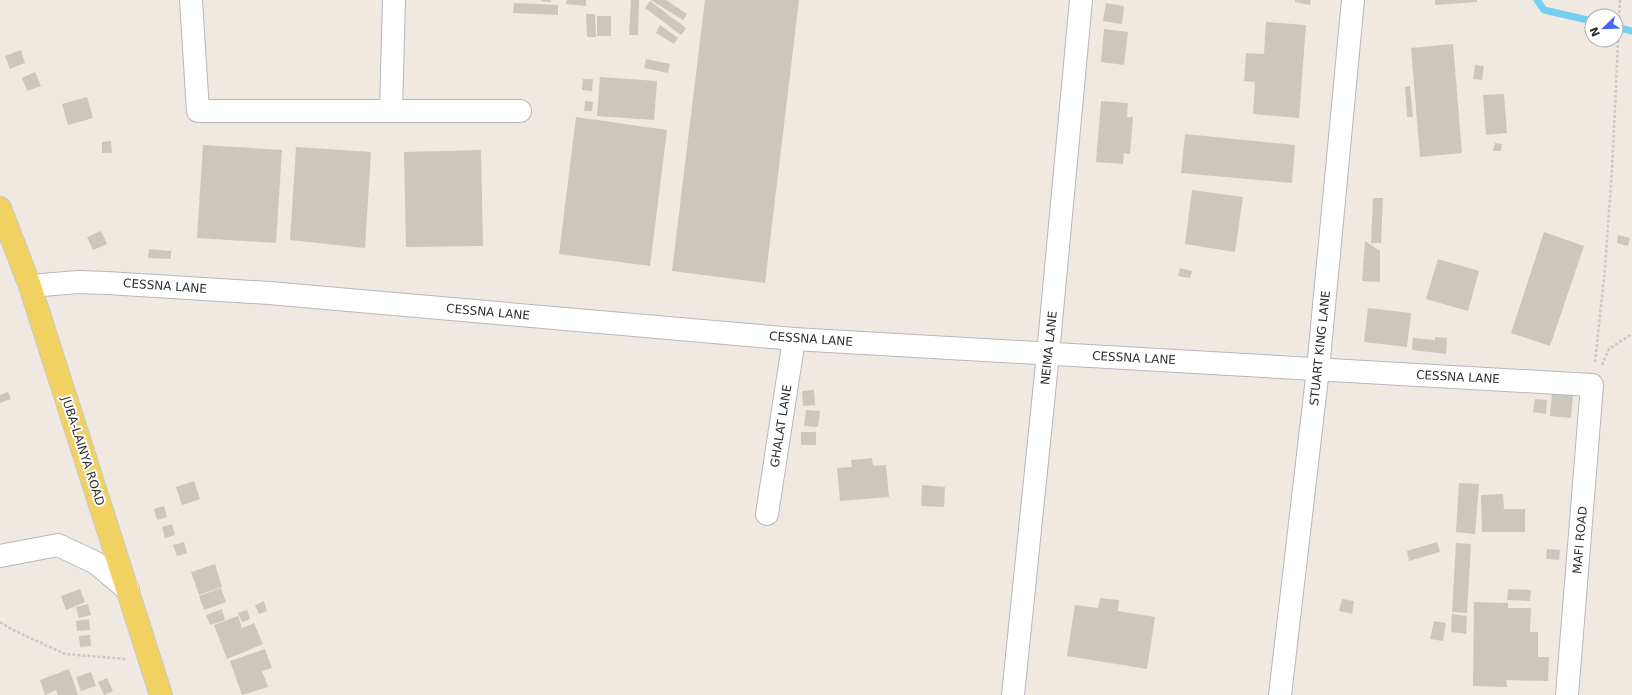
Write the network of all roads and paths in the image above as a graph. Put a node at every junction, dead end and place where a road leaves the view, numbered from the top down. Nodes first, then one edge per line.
1 (191, 0) edge
2 (394, 0) edge
3 (1081, 0) edge
4 (1352, 0) edge
5 (1620, 0) edge
6 (391, 110) junction
7 (520, 111) dead end
8 (0, 208) edge
9 (30, 286) junction
10 (1632, 334) edge
11 (794, 338) junction
12 (1048, 354) junction
13 (1318, 369) junction
14 (1592, 385) junction
15 (768, 514) dead end
16 (0, 556) edge
17 (128, 590) junction
18 (0, 622) edge
19 (152, 668) junction
20 (161, 695) edge
21 (1013, 695) edge
22 (1280, 695) edge
23 (1567, 695) edge

1 - 6 street
2 - 6 street
3 - 12 street, NEIMA LANE
4 - 13 street, STUART KING LANE
5 - 14 path
6 - 7 street
8 - 9 main road, JUBA-LAINYA ROAD
9 - 11 street, CESSNA LANE
9 - 17 main road, JUBA-LAINYA ROAD
10 - 14 path
11 - 12 street, CESSNA LANE
11 - 15 street, GHALAT LANE
12 - 13 street, CESSNA LANE
12 - 21 street, NEIMA LANE
13 - 14 street, CESSNA LANE
13 - 22 street, STUART KING LANE
14 - 23 street, MAFI ROAD
16 - 17 street
17 - 19 main road, JUBA-LAINYA ROAD
18 - 19 path
19 - 20 main road, JUBA-LAINYA ROAD

